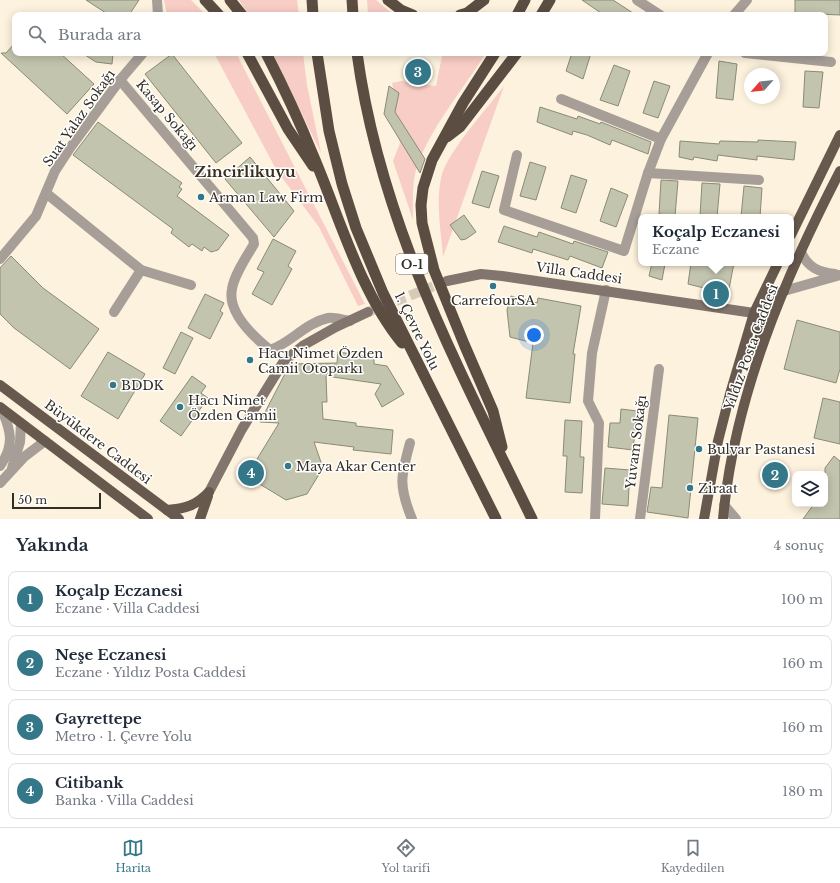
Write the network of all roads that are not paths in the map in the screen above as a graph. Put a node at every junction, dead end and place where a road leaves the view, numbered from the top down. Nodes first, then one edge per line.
1 (157, 0) edge
2 (205, 0) edge
3 (230, 0) edge
4 (312, 0) edge
5 (352, 0) edge
6 (388, 0) edge
7 (484, 0) edge
8 (525, 0) edge
9 (550, 0) edge
10 (637, 0) edge
11 (744, 1) edge
12 (158, 12) edge
13 (216, 12) edge
14 (240, 12) edge
15 (313, 12) edge
16 (353, 12) edge
17 (406, 12) edge
18 (465, 12) edge
19 (519, 12) edge
20 (543, 12) edge
21 (655, 12) edge
22 (736, 12) edge
23 (140, 56) edge
24 (249, 56) edge
25 (267, 56) edge
26 (317, 56) edge
27 (358, 56) edge
28 (493, 56) edge
29 (515, 56) edge
30 (706, 56) edge
31 (774, 56) edge
32 (831, 62) dead end
33 (120, 80) junction
34 (561, 99) dead end
35 (840, 135) edge
36 (661, 139) junction
37 (444, 140) junction
38 (517, 155) dead end
39 (840, 171) edge
40 (648, 173) junction
41 (322, 178) junction
42 (759, 180) dead end
43 (46, 193) junction
44 (794, 229) edge
45 (801, 252) junction
46 (0, 259) edge
47 (777, 266) edge
48 (141, 270) junction
49 (840, 275) edge
50 (447, 281) tunnel mouth
51 (191, 285) dead end
52 (606, 290) junction
53 (784, 291) junction
54 (114, 312) dead end
55 (368, 312) tunnel mouth
56 (754, 313) junction
57 (350, 321) junction
58 (414, 357) junction
59 (757, 360) junction
60 (659, 369) dead end
61 (0, 385) edge
62 (22, 402) junction
63 (1, 407) edge
64 (21, 423) junction
65 (44, 441) junction
66 (410, 443) dead end
67 (504, 462) junction
68 (0, 466) edge
69 (11, 470) junction
70 (0, 483) edge
71 (209, 492) junction
72 (724, 505) junction
73 (167, 510) junction
74 (148, 519) edge
75 (179, 519) edge
76 (200, 519) edge
77 (412, 519) edge
78 (496, 519) edge
79 (532, 519) edge
80 (595, 519) edge
81 (640, 519) edge
82 (704, 519) edge
83 (723, 519) edge
84 (736, 519) edge

1 - 12 street
2 - 13 highway
3 - 14 highway
4 - 15 highway
5 - 16 highway
6 - 17 highway
7 - 18 highway
8 - 19 highway
9 - 20 highway
10 - 21 street
11 - 22 street
23 - 33 street, Suat Yalaz Sokağı
24 - 41 highway
25 - 41 highway
26 - 58 highway, 1. Çevre Yolu / O-1
27 - 67 highway, 1. Çevre Yolu / O-1
28 - 37 highway
29 - 37 highway
30 - 36 street
31 - 32 street
33 - 43 street, Suat Yalaz Sokağı
33 - 57 street, Kasap Sokağı
34 - 36 street
35 - 44 main road
36 - 40 street
37 - 67 highway
38 - 40 street
39 - 45 main road, Yıldız Posta Caddesi
40 - 42 street
41 - 58 highway
43 - 46 street, Suat Yalaz Sokağı
43 - 48 street
45 - 49 street
45 - 53 main road, Yıldız Posta Caddesi
47 - 56 main road, Yıldız Posta Caddesi
48 - 51 street
48 - 54 street
49 - 53 street
50 - 52 main road, Villa Caddesi
52 - 56 main road, Villa Caddesi
52 - 80 street
53 - 56 main road
53 - 59 main road, Yıldız Posta Caddesi
55 - 57 main road
56 - 59 main road
56 - 82 main road, Yıldız Posta Caddesi
57 - 71 main road
58 - 78 highway, 1. Çevre Yolu / O-1
59 - 72 main road, Yıldız Posta Caddesi
60 - 81 street, Yuvam Sokağı
61 - 62 main road, Büyükdere Caddesi
62 - 64 main road
62 - 73 main road, Büyükdere Caddesi
63 - 64 main road
63 - 68 street
64 - 65 main road
64 - 69 street
65 - 69 street
65 - 74 main road
66 - 77 street
67 - 79 highway, 1. Çevre Yolu / O-1
69 - 70 street
71 - 73 main road
71 - 76 main road
72 - 83 main road, Yıldız Posta Caddesi
72 - 84 street
73 - 75 main road, Büyükdere Caddesi

